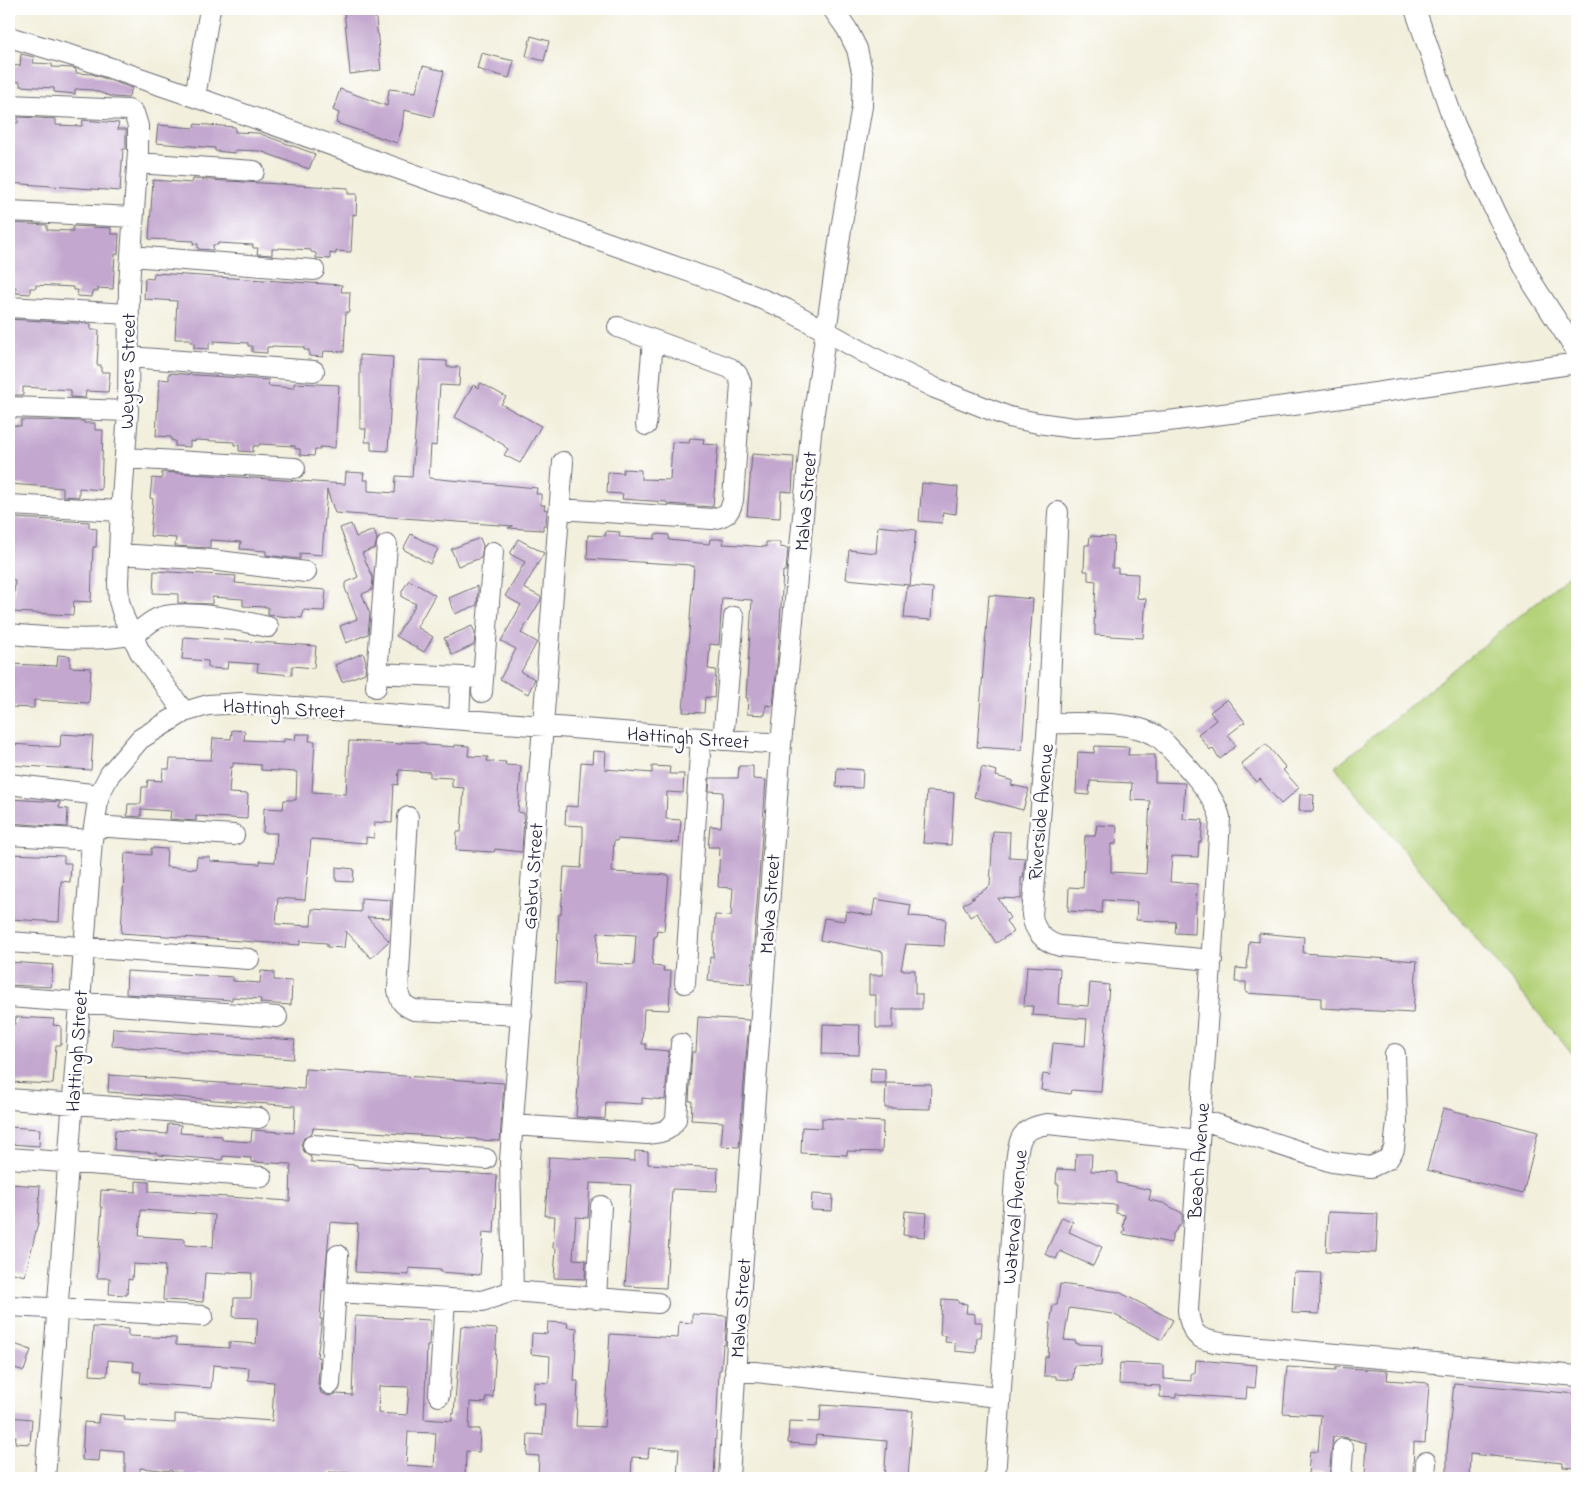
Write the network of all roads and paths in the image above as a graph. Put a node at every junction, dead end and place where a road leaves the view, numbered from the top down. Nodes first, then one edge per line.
1 (210, 9) edge
2 (833, 9) edge
3 (1415, 9) edge
4 (9, 37) edge
5 (195, 97) junction
6 (9, 105) edge
7 (137, 163) junction
8 (254, 171) dead end
9 (9, 211) edge
10 (133, 217) junction
11 (131, 256) junction
12 (314, 270) dead end
13 (9, 307) edge
14 (128, 314) junction
15 (618, 327) dead end
16 (827, 332) junction
17 (653, 340) junction
18 (1577, 352) edge
19 (129, 357) junction
20 (1577, 362) edge
21 (314, 371) dead end
22 (9, 407) edge
23 (128, 411) junction
24 (646, 425) dead end
25 (125, 458) junction
26 (563, 462) dead end
27 (295, 468) dead end
28 (9, 505) edge
29 (560, 509) junction
30 (122, 511) junction
31 (1058, 512) dead end
32 (387, 545) dead end
33 (493, 552) dead end
34 (120, 554) junction
35 (306, 572) dead end
36 (734, 617) dead end
37 (268, 627) dead end
38 (9, 634) edge
39 (132, 635) junction
40 (462, 677) junction
41 (184, 712) junction
42 (459, 719) junction
43 (1048, 723) junction
44 (543, 726) junction
45 (701, 739) junction
46 (723, 740) junction
47 (781, 744) junction
48 (9, 784) edge
49 (99, 795) junction
50 (408, 817) dead end
51 (93, 833) junction
52 (9, 835) edge
53 (234, 835) dead end
54 (9, 942) edge
55 (84, 948) junction
56 (249, 959) dead end
57 (1212, 960) junction
58 (685, 983) dead end
59 (9, 997) edge
60 (80, 1003) junction
61 (522, 1015) junction
62 (277, 1017) dead end
63 (681, 1044) dead end
64 (1395, 1054) dead end
65 (9, 1099) edge
66 (72, 1104) junction
67 (259, 1118) dead end
68 (1200, 1119) junction
69 (513, 1125) junction
70 (1199, 1140) junction
71 (313, 1145) dead end
72 (9, 1158) edge
73 (498, 1159) junction
74 (68, 1162) junction
75 (262, 1177) dead end
76 (600, 1206) dead end
77 (338, 1255) dead end
78 (513, 1290) junction
79 (336, 1292) junction
80 (445, 1299) junction
81 (596, 1299) junction
82 (658, 1303) dead end
83 (9, 1306) edge
84 (57, 1309) junction
85 (203, 1316) dead end
86 (735, 1370) junction
87 (1577, 1376) edge
88 (330, 1384) dead end
89 (439, 1396) dead end
90 (1000, 1397) junction
91 (1343, 1449) dead end
92 (45, 1478) edge
93 (729, 1478) edge
94 (994, 1478) edge
95 (1341, 1478) edge

1 - 5 street
2 - 16 street, Malva Street
3 - 18 street
4 - 5 street
5 - 16 street
6 - 7 street, Weyers Street
7 - 8 street
7 - 10 street, Weyers Street
9 - 10 street
10 - 11 street, Weyers Street
11 - 12 street
11 - 14 street, Weyers Street
13 - 14 street
14 - 19 street, Weyers Street
15 - 17 street
16 - 20 street
16 - 47 street, Malva Street
17 - 24 street
17 - 29 street
19 - 21 street
19 - 23 street, Weyers Street
22 - 23 street
23 - 25 street, Weyers Street
25 - 27 street
25 - 30 street, Weyers Street
26 - 29 street, Gabru Street
28 - 30 street
29 - 44 street, Gabru Street
30 - 34 street, Weyers Street
31 - 43 street, Riverside Avenue
32 - 40 street
33 - 40 street
34 - 35 street
34 - 39 street, Weyers Street
36 - 46 street
37 - 39 street
38 - 39 street
39 - 41 street, Weyers Street
40 - 42 street
41 - 42 street, Hattingh Street
41 - 49 street, Hattingh Street
42 - 44 street, Hattingh Street
43 - 57 street, Beach Avenue
43 - 57 street, Riverside Avenue
44 - 45 street, Hattingh Street
44 - 61 street, Gabru Street
45 - 46 street, Hattingh Street
45 - 58 street
46 - 47 street, Hattingh Street
47 - 86 street, Malva Street
48 - 49 street
49 - 51 street, Hattingh Street
50 - 61 street
51 - 52 street
51 - 53 street
51 - 55 street, Hattingh Street
54 - 55 street
55 - 56 street
55 - 60 street, Hattingh Street
57 - 68 street, Beach Avenue
59 - 60 street
60 - 62 street
60 - 66 street, Hattingh Street
61 - 69 street, Gabru Street
63 - 69 street
64 - 68 street
65 - 66 street
66 - 67 street
66 - 74 street, Hattingh Street
68 - 70 street, Beach Avenue
69 - 73 street, Gabru Street
70 - 87 street, Beach Avenue
70 - 90 street, Waterval Avenue
71 - 73 street
72 - 74 street
73 - 78 street, Gabru Street
74 - 75 street
74 - 84 street, Hattingh Street
76 - 81 street
77 - 79 street
78 - 80 street
78 - 81 street
79 - 80 street
79 - 88 street
80 - 89 street
81 - 82 street
83 - 84 street
84 - 85 street
84 - 92 street, Hattingh Street
86 - 90 street
86 - 93 street, Malva Street
90 - 94 street, Waterval Avenue
91 - 95 street

